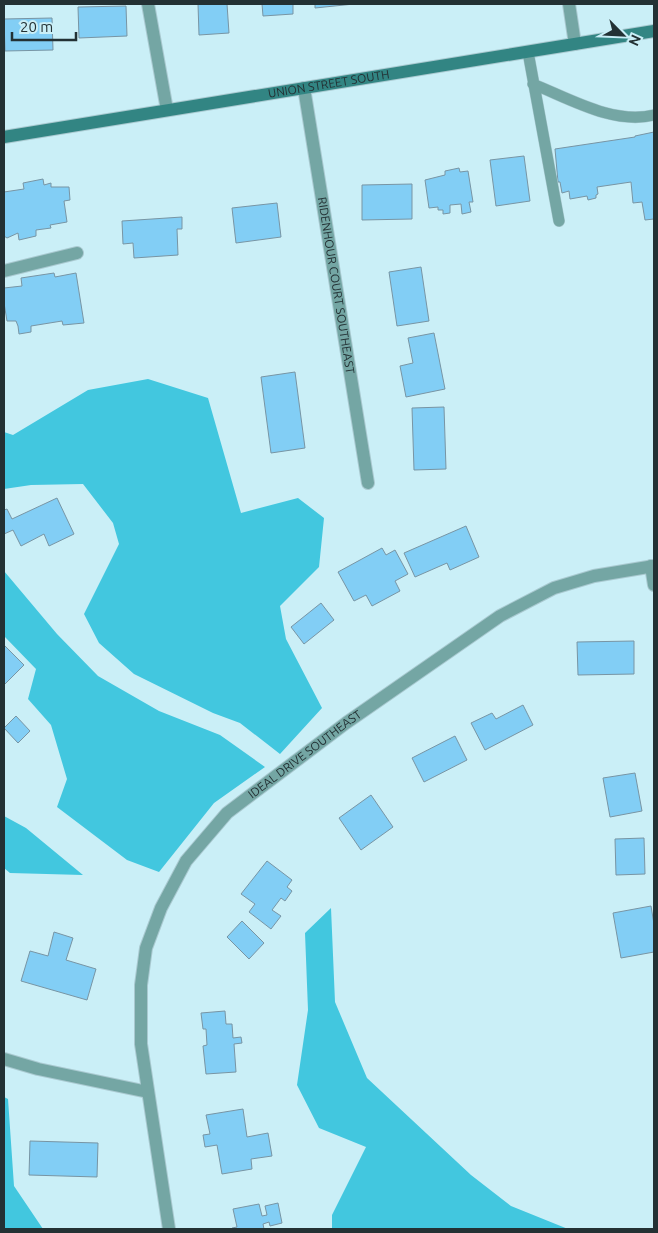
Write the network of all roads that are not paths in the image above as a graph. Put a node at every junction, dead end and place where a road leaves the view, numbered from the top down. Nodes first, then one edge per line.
1 (148, 4) edge
2 (569, 4) edge
3 (654, 31) edge
4 (575, 44) junction
5 (528, 52) junction
6 (533, 84) junction
7 (304, 88) junction
8 (167, 110) junction
9 (654, 114) edge
10 (4, 137) edge
11 (559, 221) dead end
12 (77, 253) dead end
13 (4, 271) edge
14 (368, 483) dead end
15 (653, 566) edge
16 (654, 585) edge
17 (4, 1059) edge
18 (148, 1092) junction
19 (169, 1229) edge

1 - 8 street
2 - 4 street
3 - 4 main road, UNION STREET SOUTH
4 - 5 main road, UNION STREET SOUTH
5 - 6 lane
5 - 7 main road, UNION STREET SOUTH
6 - 9 lane
6 - 11 lane
7 - 8 main road, UNION STREET SOUTH
7 - 14 street, RIDENHOUR COURT SOUTHEAST
8 - 10 main road, UNION STREET SOUTH
12 - 13 street
15 - 16 street
15 - 18 street, IDEAL DRIVE SOUTHEAST
17 - 18 street
18 - 19 street, IDEAL DRIVE SOUTHEAST

